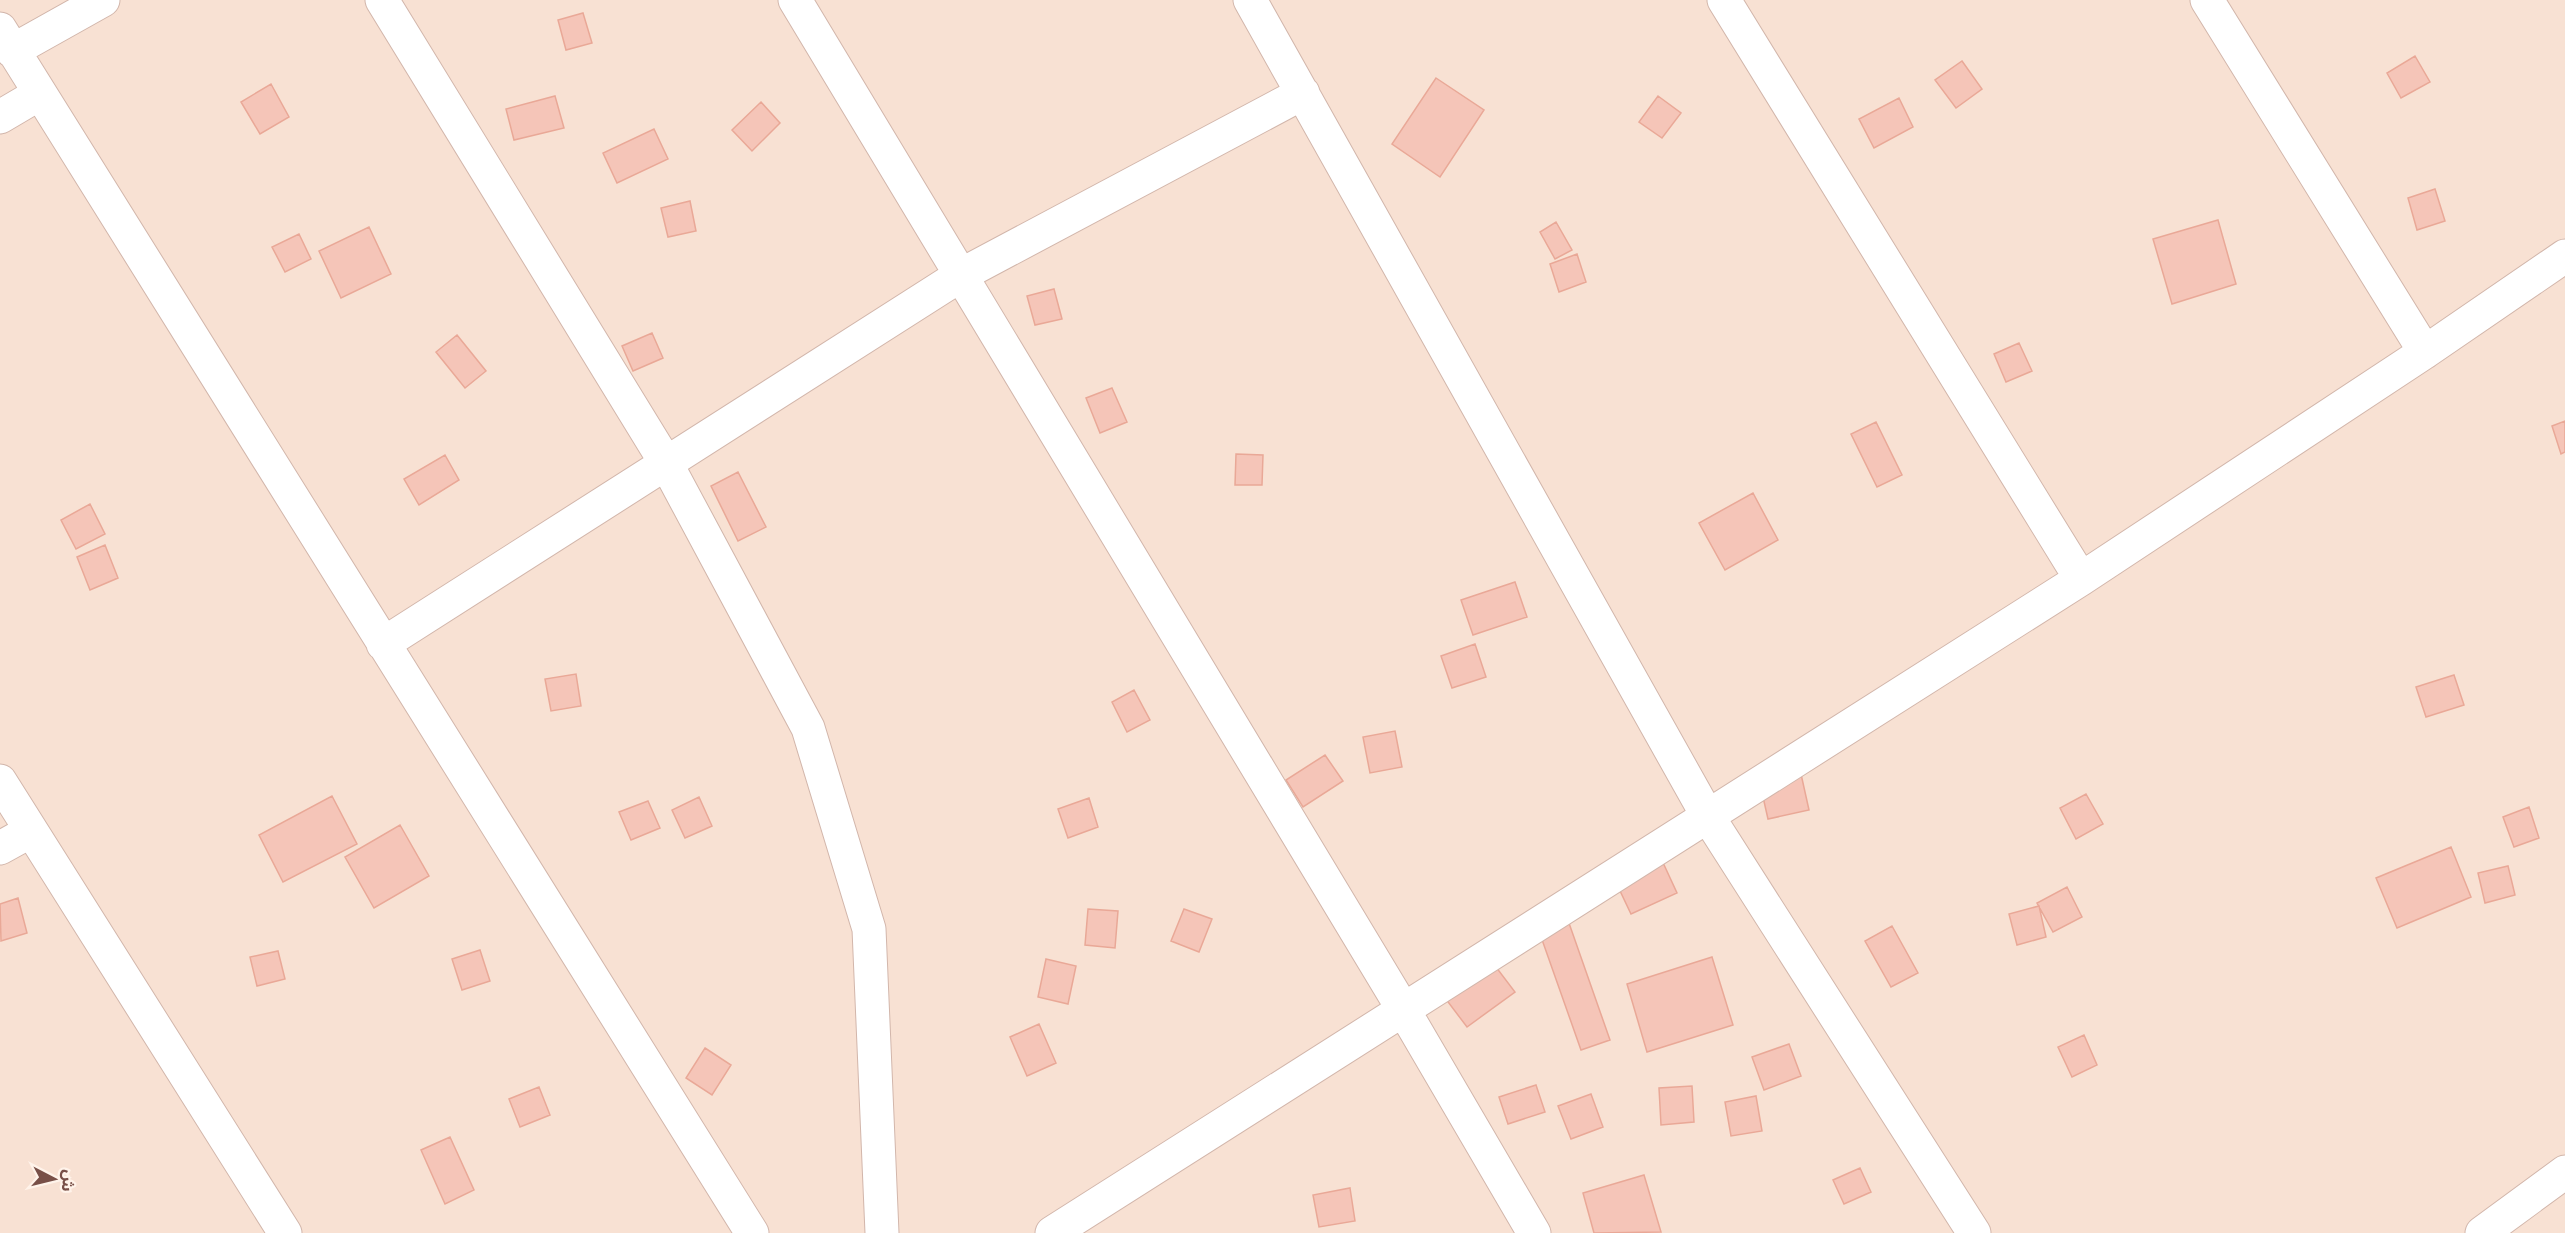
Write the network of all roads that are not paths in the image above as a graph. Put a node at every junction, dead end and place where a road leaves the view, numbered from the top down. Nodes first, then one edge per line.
1 (103, 0) edge
2 (381, 0) edge
3 (795, 0) edge
4 (1250, 0) edge
5 (1724, 0) edge
6 (2207, 0) edge
7 (6, 40) edge
8 (1303, 93) junction
9 (39, 94) junction
10 (0, 117) edge
11 (2565, 256) edge
12 (961, 275) junction
13 (2425, 352) junction
14 (666, 463) junction
15 (2081, 579) junction
16 (383, 644) junction
17 (0, 782) edge
18 (1707, 814) junction
19 (30, 832) junction
20 (0, 848) edge
21 (1403, 1009) junction
22 (2565, 1172) edge
23 (285, 1233) edge
24 (752, 1233) edge
25 (882, 1233) edge
26 (1052, 1233) edge
27 (1534, 1233) edge
28 (1974, 1233) edge
29 (2482, 1233) edge

1 - 7 street
2 - 14 street
3 - 12 street
4 - 8 street
5 - 15 street
6 - 13 street
7 - 9 street
8 - 12 street
8 - 18 street
9 - 10 street
9 - 16 street
11 - 13 street
12 - 14 street
12 - 21 street
13 - 15 street
14 - 16 street
14 - 25 street
15 - 18 street
16 - 24 street
17 - 19 street
18 - 21 street
18 - 28 street
19 - 20 street
19 - 23 street
21 - 26 street
21 - 27 street
22 - 29 street

